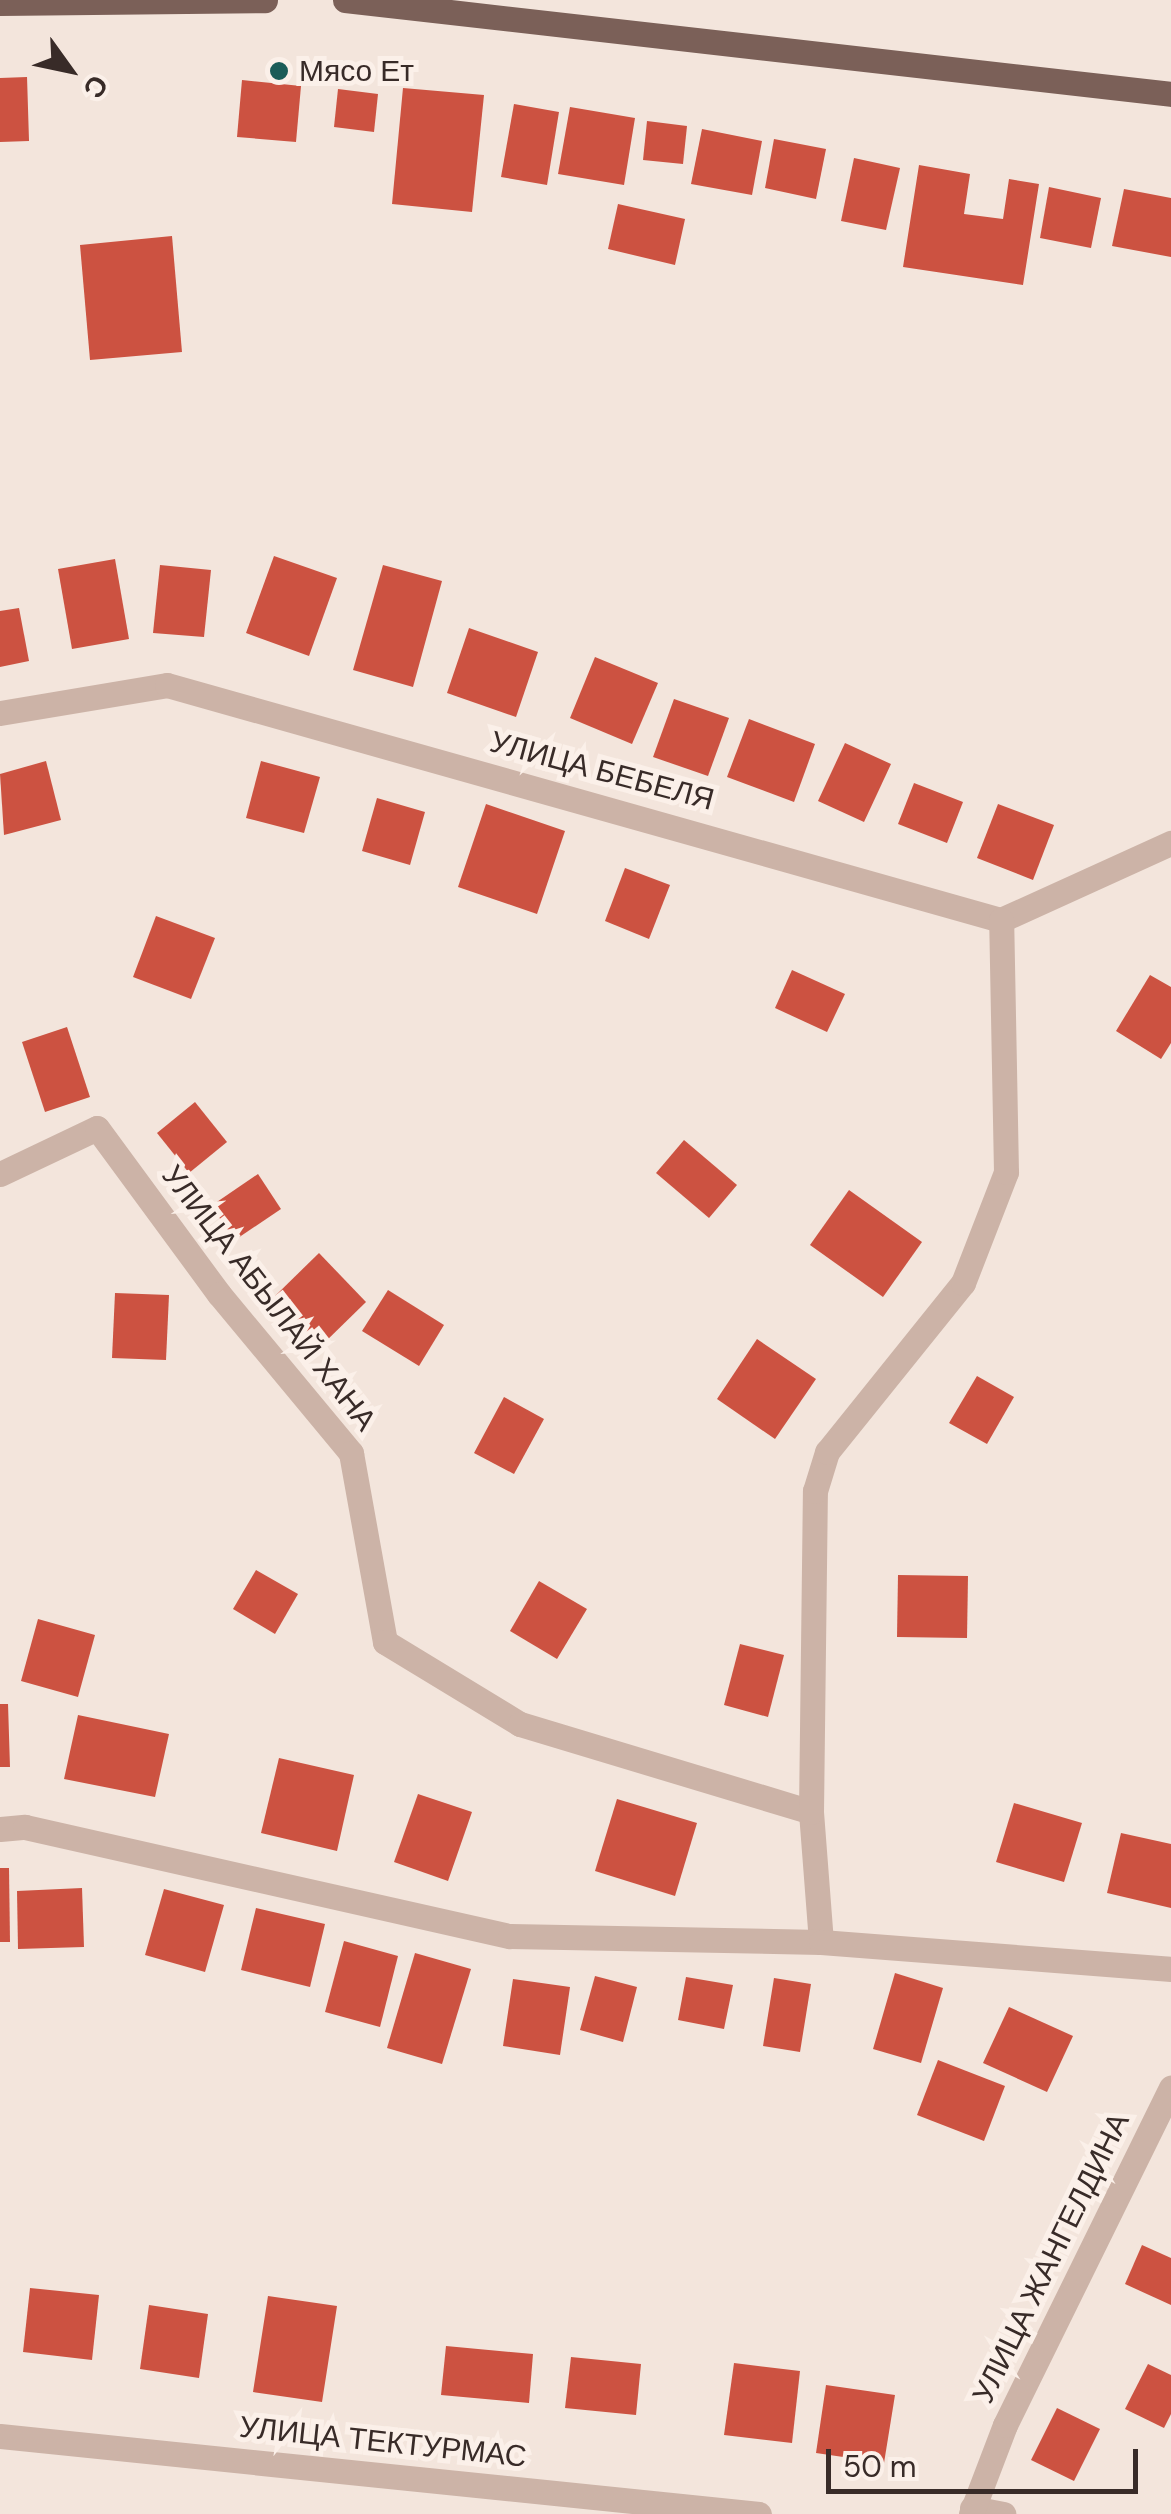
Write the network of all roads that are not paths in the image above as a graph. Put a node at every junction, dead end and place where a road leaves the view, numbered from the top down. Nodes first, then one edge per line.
1 (264, 0) edge
2 (345, 0) edge
3 (0, 4) edge
4 (1171, 94) edge
5 (0, 714) edge
6 (1171, 843) edge
7 (1000, 920) junction
8 (0, 1174) edge
9 (811, 1812) junction
10 (0, 1829) edge
11 (820, 1942) junction
12 (1171, 1969) edge
13 (1171, 2088) edge
14 (0, 2436) edge
15 (972, 2511) edge
16 (759, 2514) edge
17 (1003, 2514) edge

1 - 3 main road
2 - 4 main road
5 - 7 street, УЛИЦА БЕБЕЛЯ
6 - 7 street
7 - 9 street
8 - 9 street, УЛИЦА АБЫЛАЙ ХАНА
9 - 11 street
10 - 11 street
11 - 12 street
13 - 15 street, УЛИЦА ЖАНГЕЛДИНА
14 - 16 street, УЛИЦА ТЕКТУРМАС
15 - 17 street

